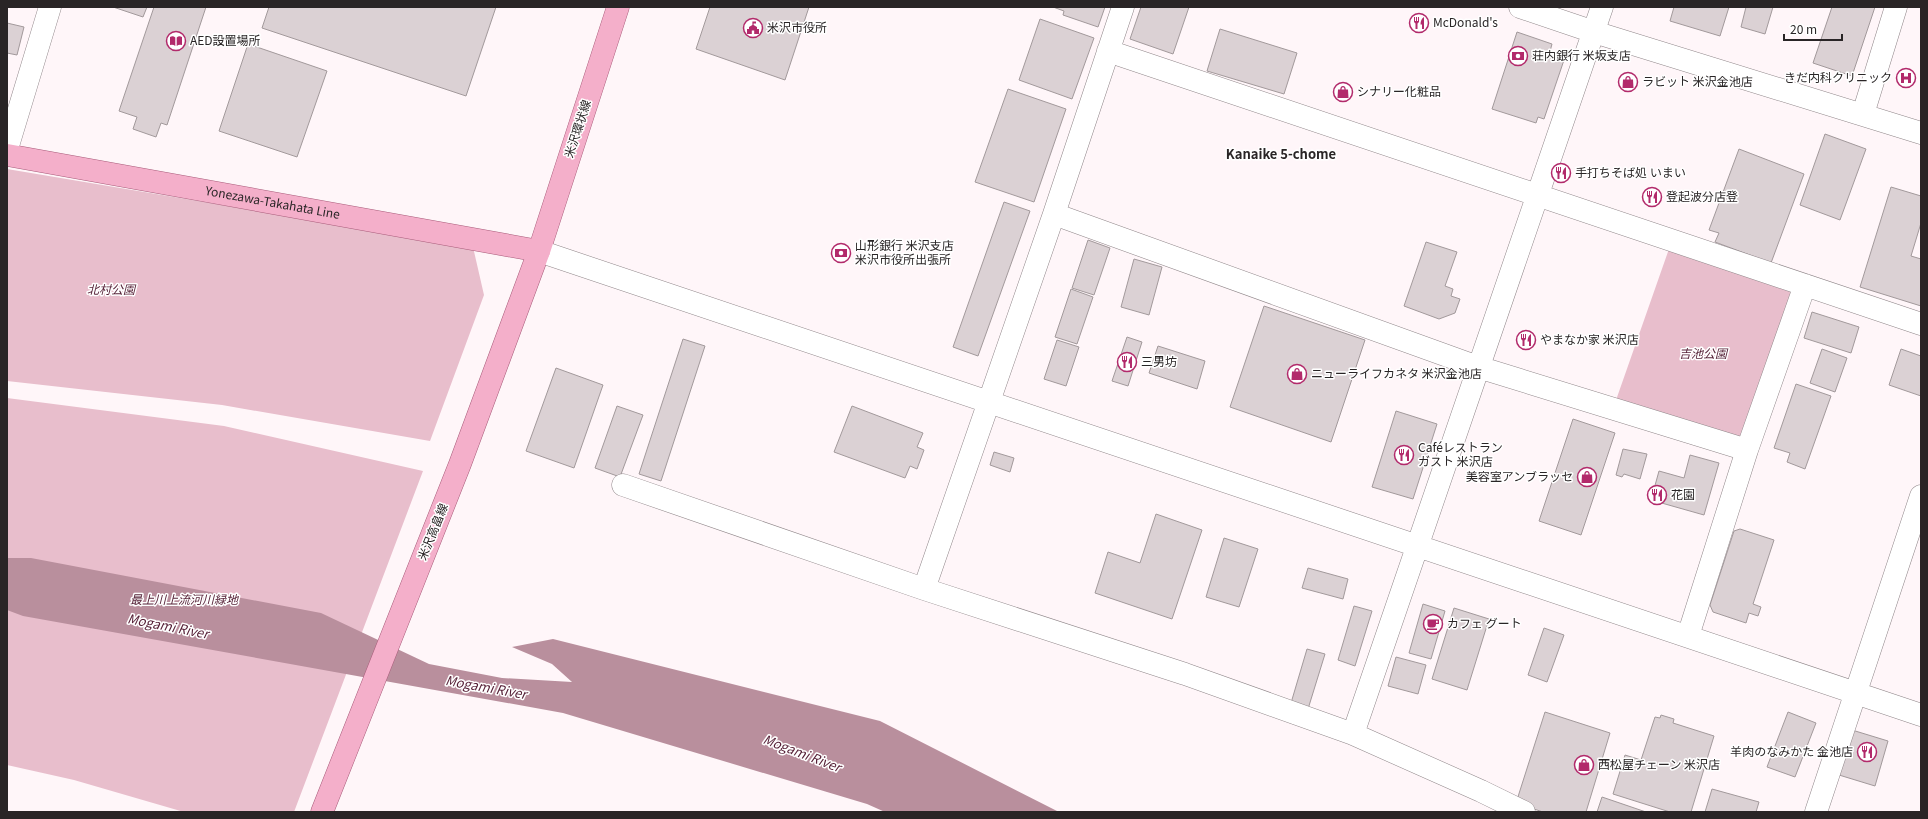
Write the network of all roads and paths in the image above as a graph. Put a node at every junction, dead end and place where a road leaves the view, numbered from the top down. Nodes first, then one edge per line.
1 (50, 7) edge
2 (618, 7) edge
3 (1123, 7) edge
4 (1520, 7) edge
5 (1602, 7) edge
6 (1896, 7) edge
7 (1594, 32) junction
8 (1108, 52) junction
9 (1863, 114) junction
10 (1921, 132) edge
11 (7, 149) edge
12 (7, 155) edge
13 (1537, 195) junction
14 (1054, 214) junction
15 (539, 251) junction
16 (1805, 285) junction
17 (1921, 324) edge
18 (1478, 367) junction
19 (989, 402) junction
20 (1748, 450) junction
21 (623, 485) dead end
22 (1921, 496) edge
23 (1419, 546) junction
24 (924, 589) junction
25 (1688, 636) junction
26 (1856, 692) junction
27 (1921, 715) edge
28 (1353, 734) junction
29 (322, 812) edge
30 (1524, 812) edge
31 (1816, 812) edge

1 - 11 street
2 - 15 main road, 米沢環状線
3 - 8 street
4 - 7 street
5 - 7 street
6 - 9 street
7 - 9 street
7 - 13 street
8 - 13 street
8 - 14 street
9 - 10 street
12 - 15 main road, Yonezawa-Takahata Line
13 - 16 street
13 - 18 street
14 - 18 street
14 - 19 street
15 - 19 street
15 - 29 main road, 米沢高畠線
16 - 17 street
16 - 20 street
18 - 20 street
18 - 23 street
19 - 23 street
19 - 24 street
20 - 25 street
21 - 24 street
22 - 26 street
23 - 25 street
23 - 28 street
24 - 28 street
25 - 26 street
26 - 27 street
26 - 31 street
28 - 30 street

